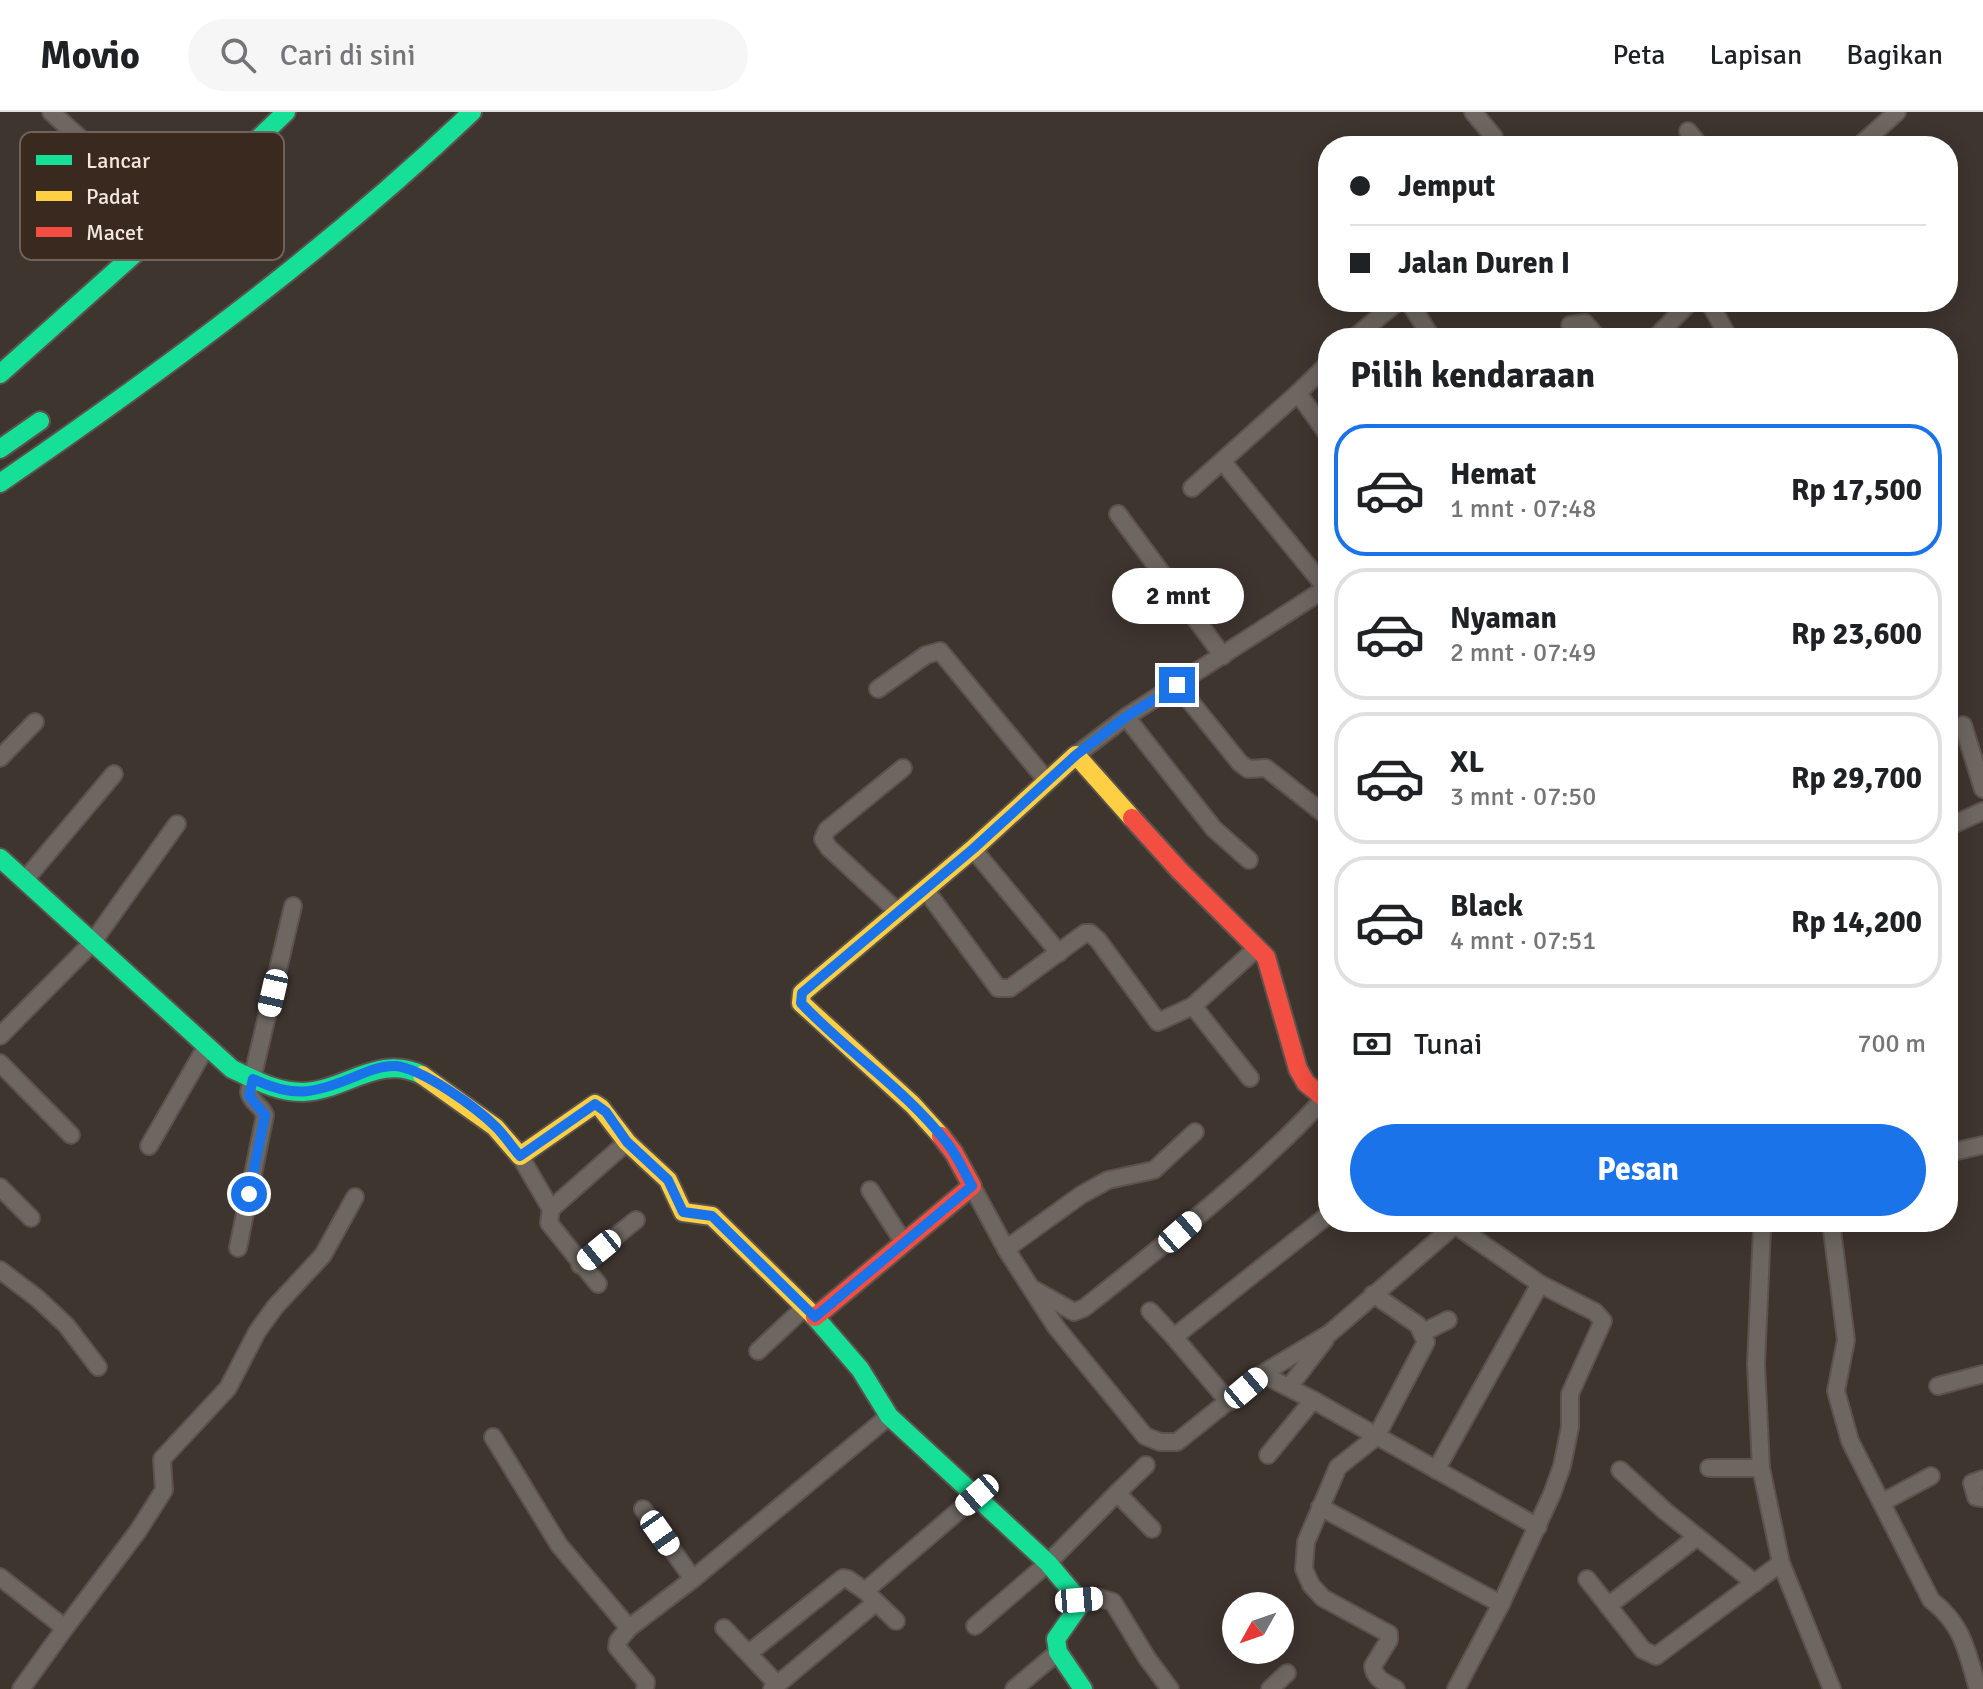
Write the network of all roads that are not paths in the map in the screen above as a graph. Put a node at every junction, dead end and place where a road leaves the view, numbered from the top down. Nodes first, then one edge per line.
1 (51, 112) edge
2 (286, 112) edge
3 (472, 112) edge
4 (1473, 112) edge
5 (1897, 112) edge
6 (1688, 131) dead end
7 (73, 132) edge
8 (265, 132) edge
9 (1493, 136) edge
10 (1692, 136) edge
11 (1870, 136) edge
12 (128, 260) edge
13 (1385, 312) edge
14 (1680, 312) edge
15 (1570, 325) dead end
16 (1366, 328) edge
17 (1589, 328) edge
18 (1665, 328) edge
19 (0, 374) edge
20 (1318, 374) edge
21 (1298, 393) junction
22 (40, 421) dead end
23 (1318, 421) edge
24 (0, 449) edge
25 (1223, 462) junction
26 (0, 483) edge
27 (1192, 488) dead end
28 (1118, 514) dead end
29 (1318, 576) edge
30 (1318, 593) edge
31 (1223, 656) junction
32 (1177, 685) junction
33 (878, 689) dead end
34 (1126, 717) junction
35 (35, 722) dead end
36 (1963, 725) dead end
37 (1076, 755) junction
38 (0, 758) edge
39 (903, 768) dead end
40 (114, 774) dead end
41 (1047, 781) junction
42 (1983, 789) edge
43 (1318, 809) edge
44 (1983, 811) edge
45 (1958, 822) edge
46 (177, 824) dead end
47 (973, 849) junction
48 (0, 858) edge
49 (1249, 860) dead end
50 (24, 881) junction
51 (925, 889) junction
52 (293, 906) dead end
53 (898, 912) junction
54 (92, 943) junction
55 (1257, 948) junction
56 (1059, 953) junction
57 (1193, 1006) junction
58 (0, 1036) edge
59 (206, 1047) junction
60 (0, 1063) edge
61 (1250, 1078) dead end
62 (253, 1079) junction
63 (1318, 1093) edge
64 (1318, 1108) edge
65 (1195, 1132) dead end
66 (71, 1135) dead end
67 (627, 1142) junction
68 (1983, 1145) edge
69 (149, 1146) dead end
70 (1958, 1151) edge
71 (520, 1156) junction
72 (972, 1186) junction
73 (0, 1187) edge
74 (870, 1190) dead end
75 (355, 1197) dead end
76 (551, 1209) junction
77 (31, 1218) dead end
78 (636, 1220) dead end
79 (1318, 1223) edge
80 (1446, 1232) edge
81 (1466, 1232) edge
82 (1763, 1232) edge
83 (1832, 1232) edge
84 (904, 1243) junction
85 (238, 1248) dead end
86 (1006, 1249) junction
87 (580, 1265) junction
88 (0, 1270) edge
89 (598, 1284) dead end
90 (1540, 1284) junction
91 (1032, 1289) junction
92 (1373, 1294) junction
93 (1150, 1311) dead end
94 (810, 1312) junction
95 (1448, 1320) dead end
96 (1424, 1332) junction
97 (1330, 1333) junction
98 (1174, 1337) junction
99 (758, 1351) dead end
100 (98, 1367) dead end
101 (1934, 1369) dead end
102 (1262, 1374) junction
103 (1983, 1374) edge
104 (1289, 1387) junction
105 (1313, 1400) junction
106 (1229, 1402) junction
107 (889, 1416) junction
108 (493, 1437) dead end
109 (1376, 1437) junction
110 (1268, 1455) dead end
111 (1146, 1465) dead end
112 (1709, 1468) dead end
113 (1761, 1468) junction
114 (1436, 1470) junction
115 (1620, 1470) dead end
116 (1931, 1476) dead end
117 (1983, 1479) edge
118 (1117, 1493) junction
119 (977, 1495) junction
120 (1983, 1498) edge
121 (1883, 1502) junction
122 (1320, 1507) junction
123 (643, 1509) dead end
124 (1538, 1527) junction
125 (1152, 1529) dead end
126 (1697, 1537) junction
127 (1048, 1563) junction
128 (1781, 1563) junction
129 (0, 1577) edge
130 (693, 1579) junction
131 (1587, 1579) dead end
132 (1755, 1583) junction
133 (870, 1597) junction
134 (1079, 1600) junction
135 (1501, 1604) junction
136 (1608, 1606) junction
137 (896, 1621) dead end
138 (975, 1626) dead end
139 (65, 1628) junction
140 (629, 1628) junction
141 (724, 1628) dead end
142 (1058, 1652) junction
143 (749, 1653) junction
144 (1287, 1673) dead end
145 (774, 1686) edge
146 (21, 1689) edge
147 (645, 1689) edge
148 (1014, 1689) edge
149 (1083, 1689) edge
150 (1170, 1689) edge
151 (1270, 1689) edge
152 (1396, 1689) edge
153 (1456, 1689) edge
154 (1832, 1689) edge
155 (1978, 1689) edge

1 - 7 street
2 - 8 main road
3 - 26 main road
4 - 9 street
5 - 11 street
6 - 10 street
12 - 19 main road
13 - 16 street
14 - 18 street
15 - 17 street
20 - 21 street
21 - 23 street
21 - 25 street
22 - 24 main road
25 - 27 street
25 - 29 street
28 - 31 street
30 - 31 street
31 - 32 street
32 - 34 street
32 - 43 street
33 - 41 street
34 - 37 street
34 - 49 street
35 - 38 street
36 - 42 street
37 - 41 main road
37 - 55 main road
39 - 53 street
40 - 50 street
41 - 47 main road
44 - 45 street
46 - 54 street
47 - 51 main road
47 - 56 street
48 - 50 main road
50 - 54 main road
51 - 53 main road
51 - 56 street
52 - 62 street
53 - 72 main road
54 - 58 street
54 - 59 main road
55 - 57 street
55 - 63 main road
56 - 57 street
57 - 61 street
59 - 62 main road
59 - 69 street
60 - 66 street
62 - 71 main road
62 - 85 street
64 - 91 street
65 - 86 street
67 - 71 main road
67 - 76 street
67 - 94 main road
68 - 70 street
71 - 76 street
72 - 84 main road
72 - 86 street
73 - 77 street
74 - 84 street
75 - 139 street
76 - 87 street
78 - 87 street
79 - 98 street
80 - 92 street
81 - 90 street
82 - 113 street
83 - 121 street
84 - 94 main road
86 - 91 street
87 - 89 street
88 - 100 street
90 - 114 street
90 - 124 street
91 - 106 street
92 - 96 street
92 - 97 street
93 - 98 street
94 - 99 street
94 - 107 main road
95 - 96 street
96 - 109 street
97 - 102 street
97 - 104 street
98 - 106 street
101 - 103 street
102 - 104 street
102 - 106 street
104 - 105 street
105 - 109 street
105 - 110 street
107 - 119 main road
107 - 130 street
108 - 140 street
109 - 114 street
109 - 122 street
111 - 118 street
112 - 113 street
113 - 128 street
114 - 124 street
115 - 126 street
116 - 121 street
117 - 120 street
118 - 125 street
118 - 127 street
119 - 127 main road
119 - 133 street
121 - 155 street
122 - 135 street
122 - 152 street
123 - 130 street
124 - 135 street
126 - 132 street
126 - 136 street
127 - 134 main road
127 - 138 street
128 - 132 street
128 - 154 street
129 - 139 street
130 - 140 street
131 - 136 street
132 - 136 street
133 - 137 street
133 - 143 street
133 - 145 street
134 - 142 main road
134 - 150 street
135 - 153 street
139 - 146 street
140 - 147 street
141 - 143 street
142 - 148 street
142 - 149 main road
143 - 145 street
144 - 151 street

